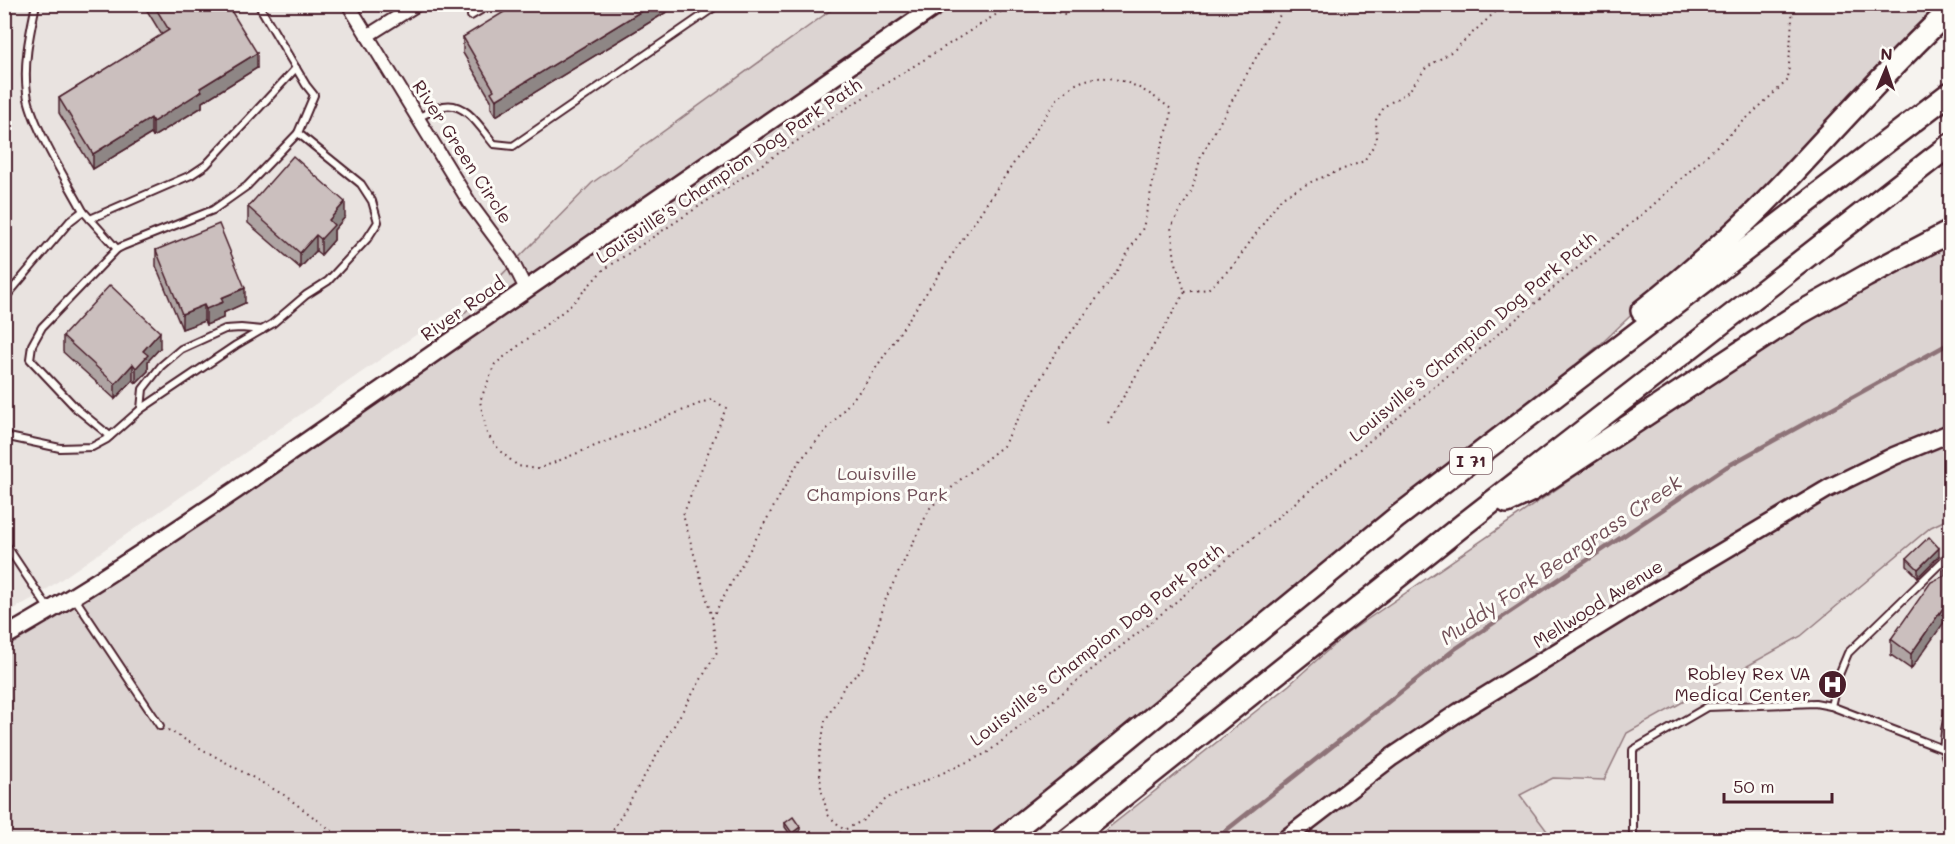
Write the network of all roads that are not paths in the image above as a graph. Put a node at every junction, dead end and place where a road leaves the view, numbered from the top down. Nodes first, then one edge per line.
1 (36, 4) edge
2 (258, 4) edge
3 (348, 4) edge
4 (491, 4) edge
5 (719, 4) edge
6 (939, 4) edge
7 (416, 5) edge
8 (1950, 10) edge
9 (471, 16) dead end
10 (367, 36) junction
11 (296, 68) junction
12 (1950, 93) edge
13 (418, 118) junction
14 (298, 133) junction
15 (1950, 145) edge
16 (83, 211) junction
17 (90, 219) junction
18 (1950, 232) edge
19 (117, 249) junction
20 (526, 289) junction
21 (4, 299) edge
22 (262, 330) junction
23 (141, 409) junction
24 (1950, 433) edge
25 (4, 436) edge
26 (110, 436) junction
27 (1396, 518) junction
28 (1464, 524) junction
29 (4, 542) edge
30 (1950, 554) edge
31 (74, 597) junction
32 (50, 611) junction
33 (4, 637) edge
34 (1950, 704) edge
35 (1831, 706) junction
36 (160, 726) road end
37 (1948, 729) edge
38 (1943, 749) junction
39 (1950, 770) edge
40 (1001, 840) edge
41 (1068, 840) edge
42 (1284, 840) edge
43 (1633, 840) edge

1 - 16 lane
2 - 11 lane
3 - 10 street, River Green Circle
4 - 9 lane
5 - 13 lane
6 - 20 street, River Road
7 - 10 street
8 - 27 highway
10 - 13 street, River Green Circle
11 - 14 lane
11 - 17 lane
12 - 27 highway, I 71
13 - 20 street, River Green Circle
14 - 19 lane
14 - 22 lane
15 - 28 highway, I 71
16 - 17 lane
16 - 21 lane
17 - 19 lane
18 - 28 highway
19 - 26 lane
20 - 31 street, River Road
22 - 23 lane
22 - 23 lane
23 - 26 lane
24 - 42 street, Mellwood Avenue
25 - 26 lane
27 - 40 highway, I 71
28 - 41 highway, I 71
29 - 32 lane
30 - 35 lane
31 - 32 street, River Road
31 - 36 lane
32 - 33 street, River Road
34 - 37 lane
35 - 38 lane
35 - 43 lane
37 - 38 lane
38 - 39 lane

